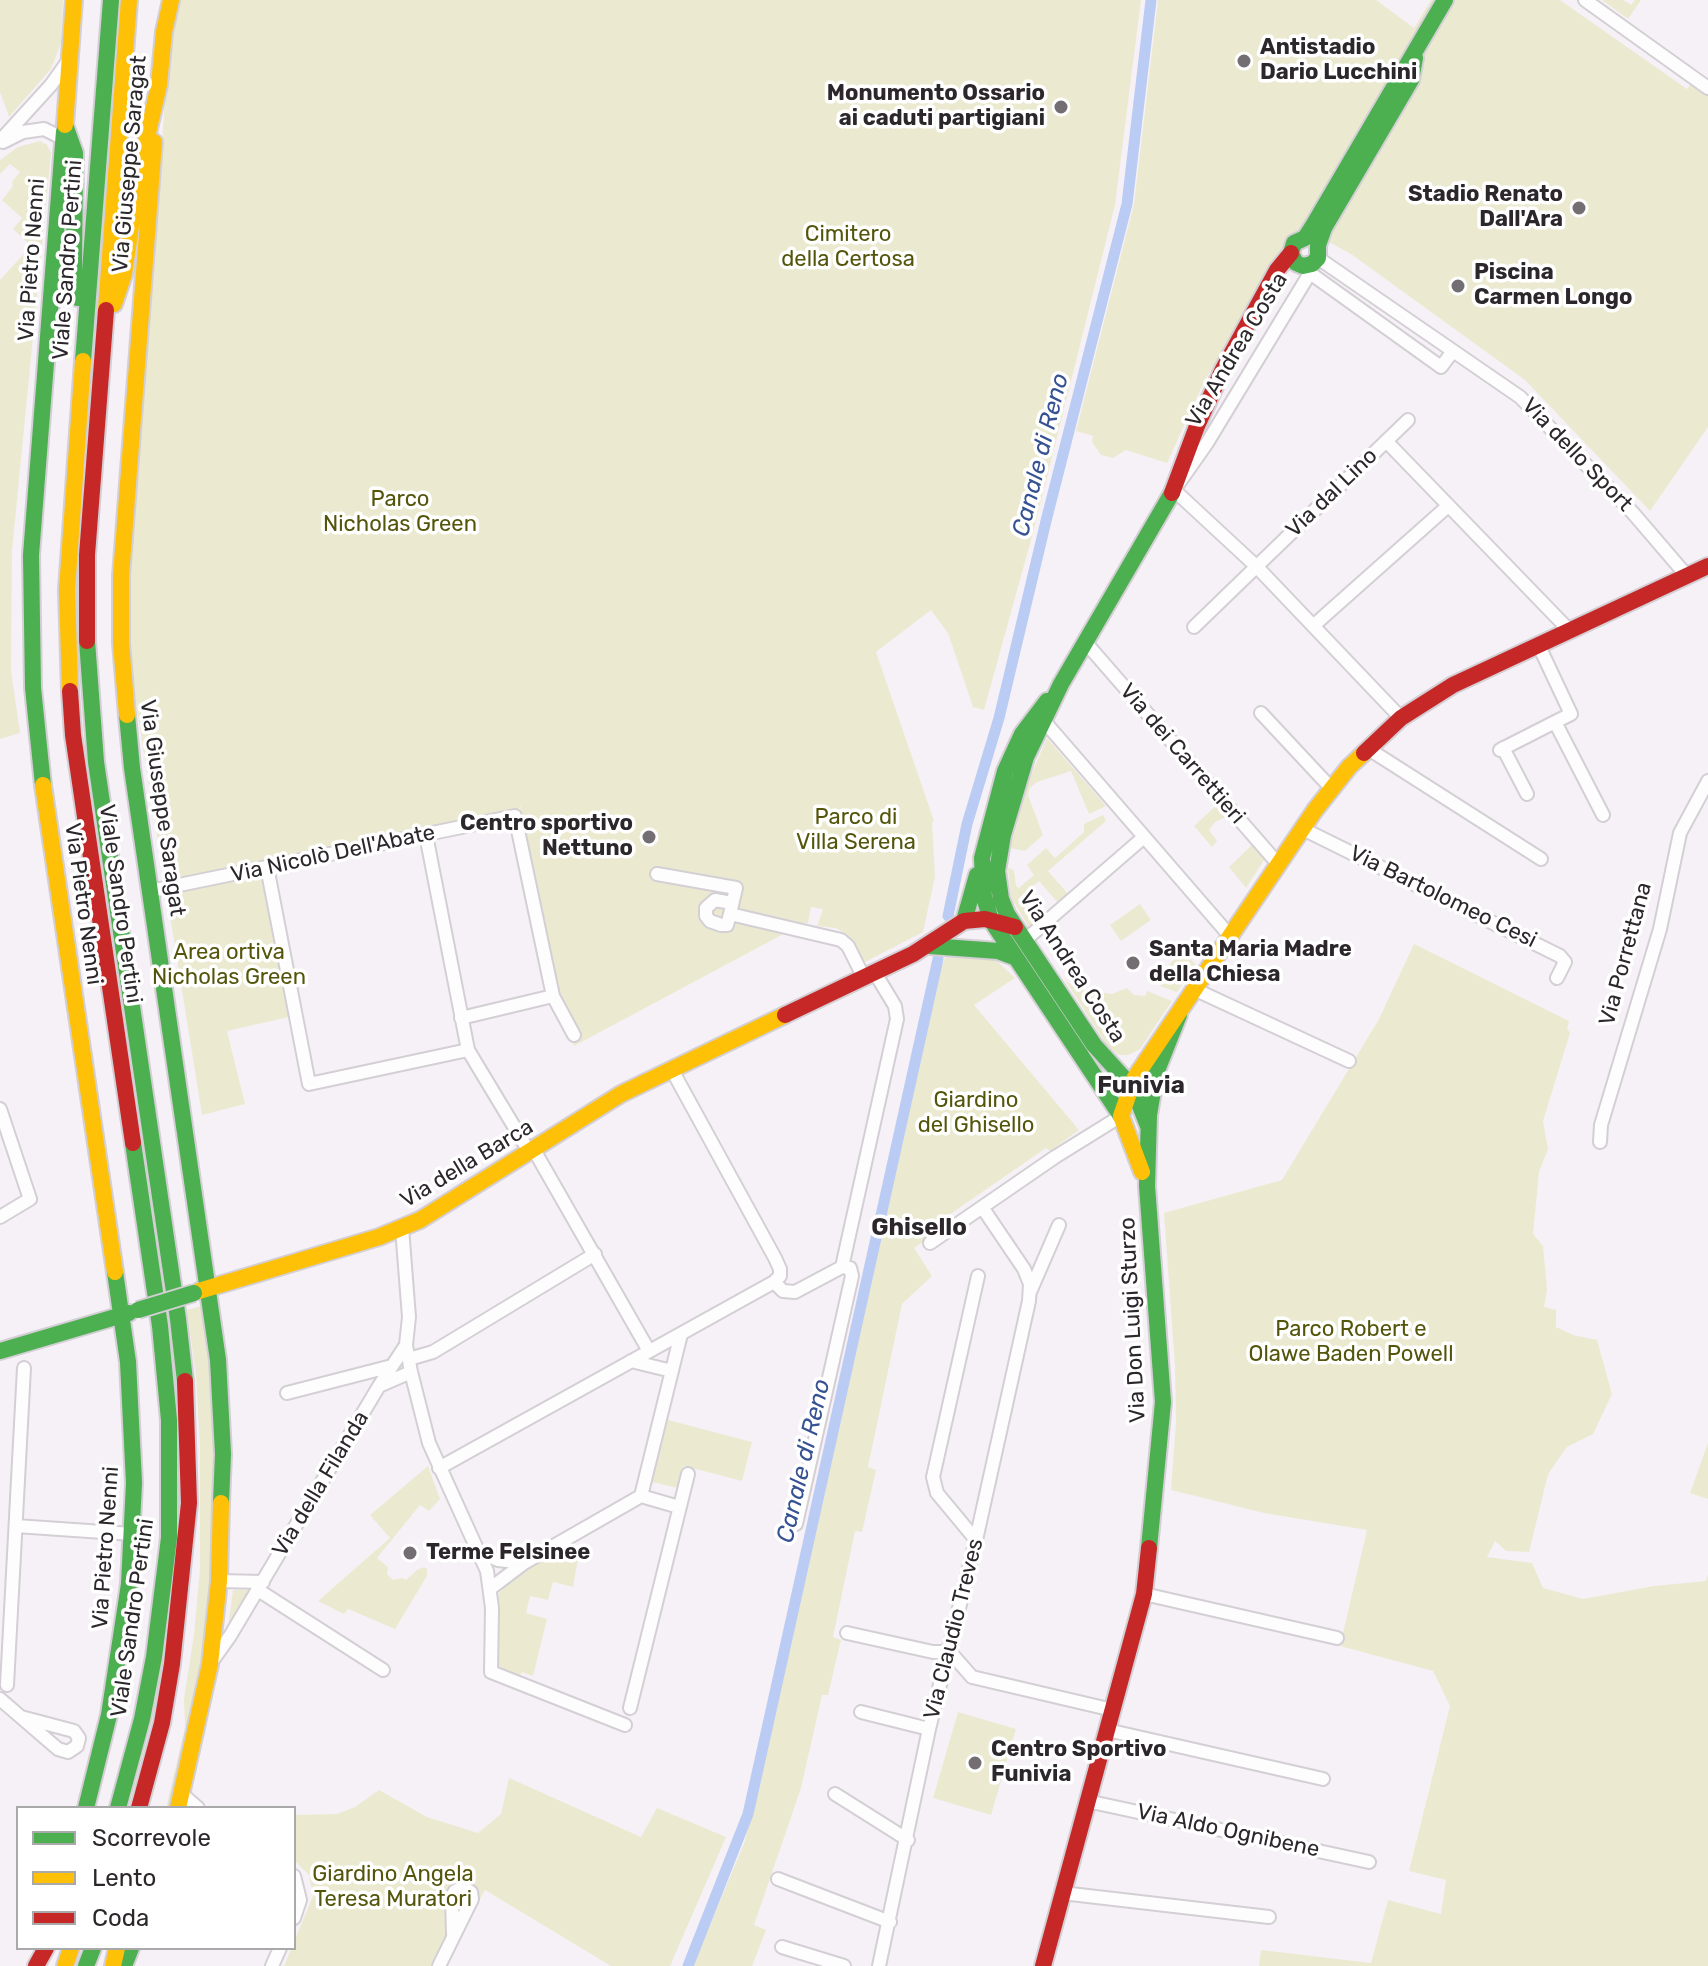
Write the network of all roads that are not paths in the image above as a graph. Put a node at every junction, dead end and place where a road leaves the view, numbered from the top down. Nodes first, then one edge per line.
1 (74, 0) edge
2 (111, 0) edge
3 (129, 0) edge
4 (171, 0) edge
5 (1445, 0) edge
6 (1585, 0) edge
7 (70, 58) junction
8 (159, 85) junction
9 (1708, 88) edge
10 (64, 132) junction
11 (0, 142) edge
12 (1306, 257) junction
13 (1392, 309) junction
14 (1381, 324) junction
15 (104, 331) junction
16 (84, 343) junction
17 (1453, 351) junction
18 (1408, 420) dead end
19 (1386, 441) junction
20 (1174, 490) junction
21 (1448, 506) junction
22 (1256, 566) junction
23 (1708, 566) edge
24 (1687, 576) junction
25 (1313, 626) junction
26 (1194, 627) dead end
27 (1568, 629) junction
28 (1086, 643) junction
29 (1538, 644) junction
30 (1061, 684) junction
31 (1261, 713) dead end
32 (1401, 718) junction
33 (1044, 721) junction
34 (1555, 722) junction
35 (1367, 748) junction
36 (1708, 781) edge
37 (1331, 788) junction
38 (1527, 794) dead end
39 (1603, 815) dead end
40 (1303, 829) junction
41 (426, 835) junction
42 (1144, 837) junction
43 (982, 858) junction
44 (1541, 859) dead end
45 (1279, 865) junction
46 (267, 867) junction
47 (657, 874) dead end
48 (150, 891) junction
49 (1001, 899) junction
50 (991, 920) junction
51 (964, 921) junction
52 (1019, 934) junction
53 (1230, 936) junction
54 (928, 946) junction
55 (950, 946) junction
56 (1014, 957) junction
57 (869, 976) junction
58 (1557, 978) dead end
59 (1196, 990) junction
60 (553, 996) junction
61 (1179, 1015) junction
62 (461, 1018) junction
63 (574, 1035) dead end
64 (468, 1050) junction
65 (1349, 1061) dead end
66 (672, 1070) junction
67 (1131, 1085) junction
68 (0, 1109) edge
69 (1121, 1116) junction
70 (1148, 1128) junction
71 (1600, 1142) dead end
72 (532, 1152) junction
73 (1147, 1186) junction
74 (982, 1207) junction
75 (0, 1217) edge
76 (1059, 1225) dead end
77 (402, 1228) junction
78 (930, 1243) dead end
79 (595, 1254) junction
80 (842, 1267) junction
81 (978, 1276) dead end
82 (774, 1282) junction
83 (201, 1291) junction
84 (1030, 1292) junction
85 (130, 1313) junction
86 (681, 1334) junction
87 (406, 1345) junction
88 (0, 1351) edge
89 (649, 1351) junction
90 (631, 1361) junction
91 (392, 1366) junction
92 (410, 1366) junction
93 (24, 1368) dead end
94 (672, 1371) junction
95 (365, 1372) junction
96 (379, 1386) junction
97 (287, 1393) dead end
98 (439, 1468) junction
99 (688, 1474) dead end
100 (641, 1496) junction
101 (679, 1507) junction
102 (796, 1524) dead end
103 (16, 1526) junction
104 (132, 1534) junction
105 (976, 1540) junction
106 (480, 1552) junction
107 (524, 1563) junction
108 (219, 1581) junction
109 (261, 1586) junction
110 (491, 1588) junction
111 (1144, 1594) junction
112 (847, 1633) dead end
113 (1337, 1638) dead end
114 (933, 1652) junction
115 (950, 1652) junction
116 (210, 1664) junction
117 (383, 1670) dead end
118 (972, 1677) junction
119 (944, 1678) junction
120 (7, 1685) dead end
121 (0, 1699) edge
122 (630, 1708) dead end
123 (1113, 1710) junction
124 (861, 1712) dead end
125 (21, 1717) dead end
126 (142, 1719) junction
127 (162, 1723) junction
128 (625, 1725) dead end
129 (929, 1729) junction
130 (1107, 1730) junction
131 (1323, 1779) dead end
132 (835, 1794) dead end
133 (180, 1801) edge
134 (1087, 1801) junction
135 (87, 1806) edge
136 (108, 1806) edge
137 (119, 1806) edge
138 (140, 1806) edge
139 (151, 1806) edge
140 (908, 1840) junction
141 (1369, 1862) dead end
142 (778, 1879) dead end
143 (296, 1884) edge
144 (1062, 1893) junction
145 (296, 1912) edge
146 (1269, 1917) dead end
147 (890, 1922) junction
148 (453, 1934) dead end
149 (782, 1947) dead end
150 (439, 1966) edge
151 (844, 1966) edge
152 (879, 1966) edge
153 (1043, 1966) edge

1 - 7 main road, Via Pietro Nenni
2 - 16 main road, Viale Sandro Pertini
3 - 15 main road, Viale Sandro Pertini
4 - 8 main road, Via Giuseppe Saragat
5 - 12 main road, Via Andrea Costa
6 - 9 street
7 - 10 main road, Via Pietro Nenni
7 - 11 street
8 - 15 main road
8 - 48 main road, Via Giuseppe Saragat
10 - 11 street
10 - 16 main road
10 - 85 main road, Via Pietro Nenni
12 - 13 street, Via dello Sport
12 - 14 street
12 - 20 street, Via Andrea Costa
12 - 20 main road, Via Andrea Costa
13 - 14 street
13 - 17 street, Via dello Sport
14 - 17 street
15 - 127 main road, Viale Sandro Pertini
16 - 126 main road, Viale Sandro Pertini
17 - 24 street, Via dello Sport
18 - 19 street, Via dal Lino
19 - 21 street
19 - 22 street, Via dal Lino
20 - 22 street
20 - 28 main road, Via Andrea Costa
21 - 25 street
21 - 27 street
22 - 25 street
22 - 26 street, Via dal Lino
23 - 24 main road
24 - 27 main road
25 - 32 street
27 - 29 main road
28 - 30 main road, Via Andrea Costa
28 - 45 street, Via dei Carrettieri
29 - 32 main road
29 - 34 street
30 - 33 main road, Via Andrea Costa
30 - 43 main road, Via Andrea Costa
31 - 37 street
32 - 35 main road
33 - 42 street
33 - 49 main road, Via Andrea Costa
34 - 38 street
34 - 39 street
35 - 37 main road
35 - 44 street
36 - 71 street, Via Porrettana
37 - 40 main road
40 - 45 main road
40 - 58 street, Via Bartolomeo Cesi
41 - 46 street, Via Nicolò Dell'Abate
41 - 60 street, Via Nicolò Dell'Abate
41 - 62 street
42 - 52 street
42 - 53 street
43 - 50 main road, Via Andrea Costa
43 - 51 main road
45 - 53 main road
46 - 48 street, Via Nicolò Dell'Abate
46 - 64 street
47 - 57 street
48 - 83 main road, Via Giuseppe Saragat
49 - 50 main road, Via della Barca
49 - 52 main road, Via Andrea Costa
50 - 51 main road
50 - 52 main road
50 - 55 main road, Via della Barca
50 - 56 main road, Via Andrea Costa
51 - 54 main road, Via della Barca
52 - 67 main road, Via Andrea Costa
53 - 59 main road
54 - 55 main road, Via della Barca
54 - 57 main road, Via della Barca
55 - 56 main road, Via della Barca
56 - 69 main road, Via Andrea Costa
57 - 66 main road, Via della Barca
57 - 80 street
59 - 61 main road
59 - 65 street
60 - 62 street
60 - 63 street
61 - 67 main road
61 - 70 main road
62 - 64 street
64 - 72 street
66 - 72 main road, Via della Barca
66 - 82 street
67 - 69 main road
67 - 70 main road, Via Andrea Costa
68 - 75 street
69 - 73 main road, Via Don Luigi Sturzo
69 - 74 street
70 - 73 main road, Via Don Luigi Sturzo
72 - 77 main road, Via della Barca
72 - 79 street
73 - 111 main road, Via Don Luigi Sturzo
74 - 78 street
74 - 84 street
76 - 84 street, Via Claudio Treves
77 - 83 main road, Via della Barca
77 - 87 street
79 - 89 street
79 - 92 street, Via della Filanda
80 - 82 street
80 - 102 street
81 - 105 street
82 - 86 street
83 - 85 main road, Via della Barca, bridge
83 - 108 main road, Via Giuseppe Saragat
84 - 105 street, Via Claudio Treves
85 - 88 main road, Via della Barca
85 - 104 main road, Via Pietro Nenni
86 - 89 street
86 - 94 street
87 - 91 street, Via della Filanda
87 - 92 street
89 - 90 street
90 - 94 street
90 - 98 street
91 - 95 street
91 - 96 street, Via della Filanda
92 - 96 street, Via della Filanda
92 - 98 street
93 - 103 street
94 - 100 street
95 - 96 street
95 - 97 street
96 - 109 street, Via della Filanda
98 - 106 street
99 - 101 street
100 - 101 street
100 - 107 street
101 - 122 street
103 - 104 street
103 - 120 street
104 - 135 main road, Via Pietro Nenni
105 - 115 street, Via Claudio Treves
106 - 107 street
106 - 110 street
107 - 110 street
108 - 109 street, Via della Filanda
108 - 116 main road, Via Giuseppe Saragat
109 - 116 street, Via della Filanda
109 - 117 street
110 - 128 street
111 - 113 street
111 - 123 main road, Via Don Luigi Sturzo
112 - 114 street
114 - 115 street
114 - 119 street
115 - 118 street
115 - 119 street, Via Claudio Treves
116 - 133 main road, Via Giuseppe Saragat
118 - 119 street
118 - 123 street
119 - 129 street, Via Claudio Treves
121 - 125 street
123 - 130 main road, Via Don Luigi Sturzo
124 - 129 street
126 - 136 main road
126 - 137 main road, Viale Sandro Pertini
127 - 138 main road, Viale Sandro Pertini
127 - 139 main road
129 - 140 street, Via Claudio Treves
130 - 131 street
130 - 134 main road, Via Don Luigi Sturzo
132 - 140 street
134 - 141 street, Via Aldo Ognibene
134 - 144 main road, Via Don Luigi Sturzo
140 - 147 street, Via Claudio Treves
142 - 147 street
143 - 145 street
144 - 146 street
144 - 153 main road, Via Don Luigi Sturzo
147 - 152 street, Via Claudio Treves
148 - 150 street
149 - 151 street

